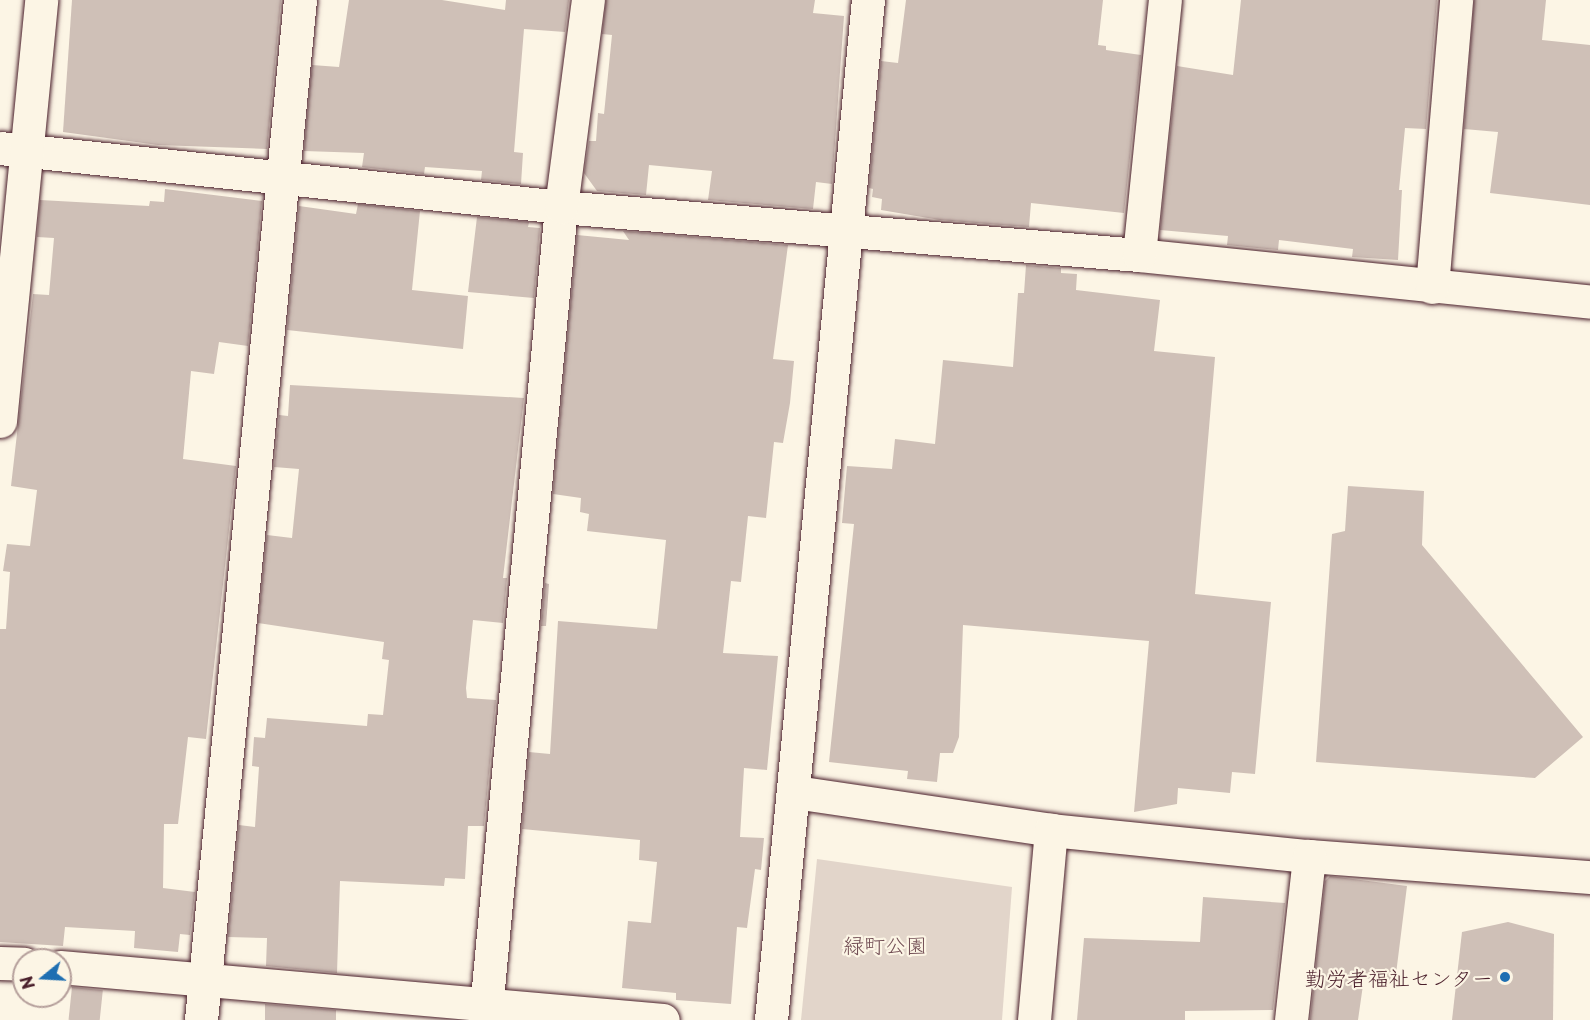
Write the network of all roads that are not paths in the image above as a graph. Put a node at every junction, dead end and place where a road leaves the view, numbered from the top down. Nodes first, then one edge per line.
1 (41, 0) edge
2 (300, 0) edge
3 (588, 0) edge
4 (868, 0) edge
5 (1165, 0) edge
6 (1456, 0) edge
7 (13, 149) edge
8 (282, 178) junction
9 (561, 207) junction
10 (844, 231) junction
11 (1139, 255) junction
12 (1432, 287) junction
13 (1590, 302) edge
14 (0, 421) edge
15 (795, 792) junction
16 (1051, 830) junction
17 (1309, 856) junction
18 (1590, 878) edge
19 (72, 968) edge
20 (205, 976) junction
21 (486, 1013) edge
22 (201, 1020) edge
23 (663, 1020) edge
24 (771, 1020) edge
25 (1034, 1020) edge
26 (1291, 1020) edge

1 - 7 street
2 - 8 street
3 - 9 street
4 - 10 street
5 - 11 street
6 - 12 street
7 - 8 street
7 - 14 street
8 - 9 street
8 - 20 street
9 - 10 street
9 - 21 street
10 - 11 street
10 - 15 street
11 - 12 street
12 - 13 street
15 - 16 street
15 - 24 street
16 - 17 street
16 - 25 street
17 - 18 street
17 - 26 street
19 - 20 street
20 - 21 street
20 - 22 street
21 - 23 street

